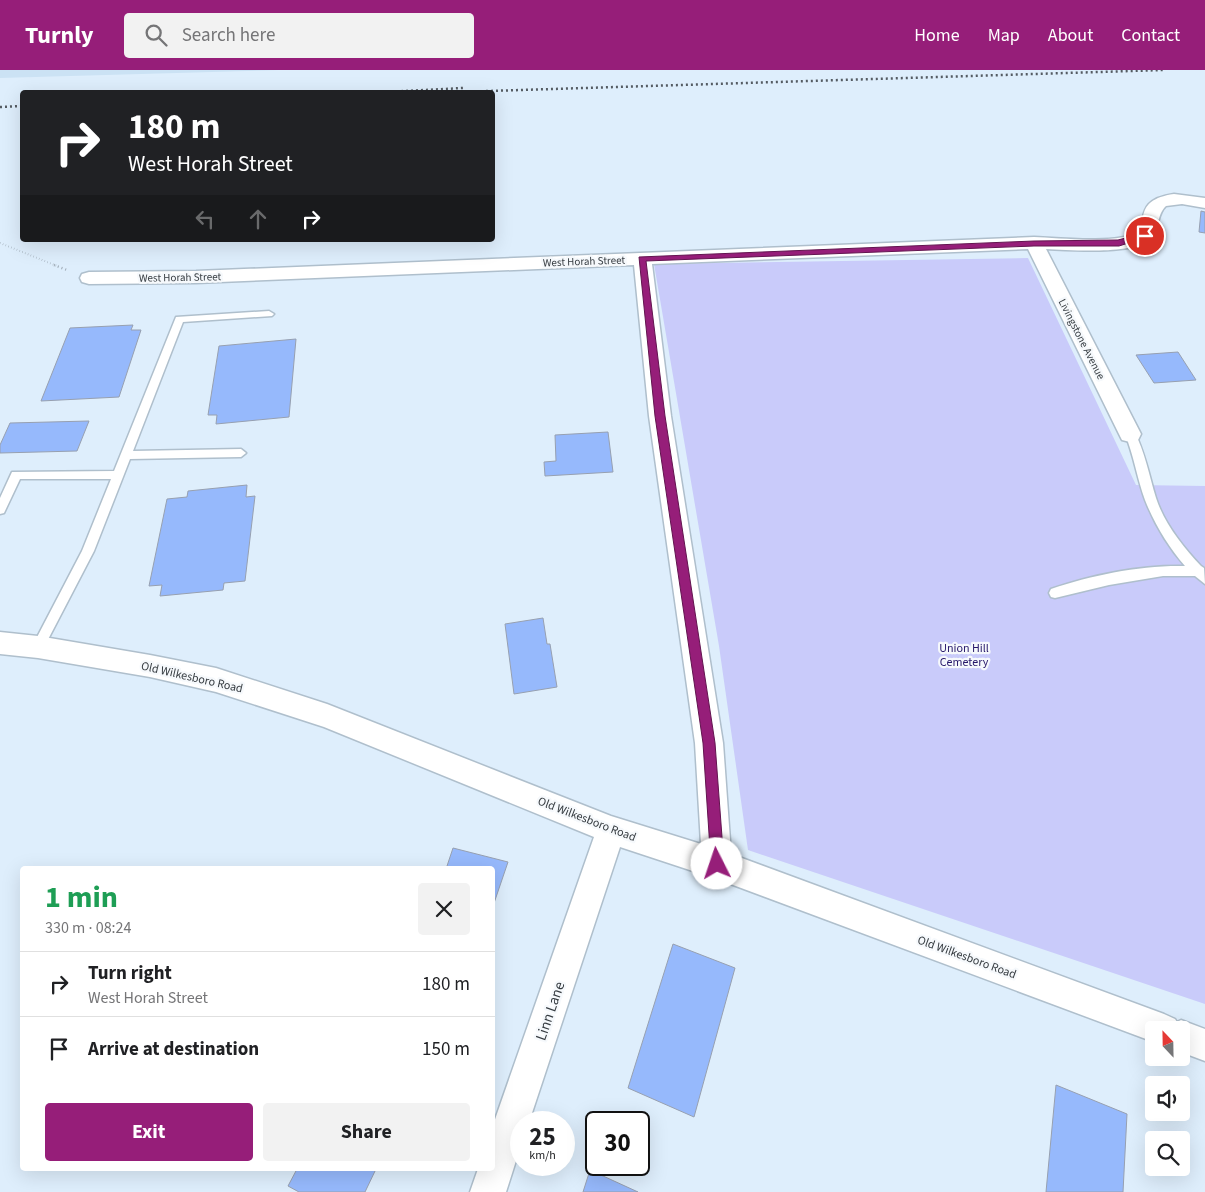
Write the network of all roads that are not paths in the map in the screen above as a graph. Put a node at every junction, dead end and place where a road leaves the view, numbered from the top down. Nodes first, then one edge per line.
1 (1205, 203) edge
2 (1034, 243) junction
3 (642, 259) junction
4 (89, 278) road end
5 (269, 314) dead end
6 (1130, 434) joint
7 (241, 453) dead end
8 (125, 455) junction
9 (117, 475) junction
10 (0, 510) edge
11 (1202, 574) edge
12 (1055, 593) dead end
13 (0, 643) edge
14 (38, 647) junction
15 (611, 830) junction
16 (717, 864) junction
17 (1145, 1023) edge
18 (1190, 1039) edge
19 (1205, 1045) edge
20 (488, 1192) edge

1 - 2 street, West Horah Street
2 - 3 street, West Horah Street
2 - 6 street, Livingstone Avenue
3 - 4 street, West Horah Street
3 - 16 street
5 - 8 lane
6 - 11 lane
7 - 8 lane
8 - 9 lane
9 - 10 lane
9 - 14 lane
11 - 12 lane
13 - 14 street, Old Wilkesboro Road
14 - 15 street, Old Wilkesboro Road
15 - 16 street, Old Wilkesboro Road
15 - 20 street, Linn Lane
16 - 17 street, Old Wilkesboro Road
18 - 19 street

